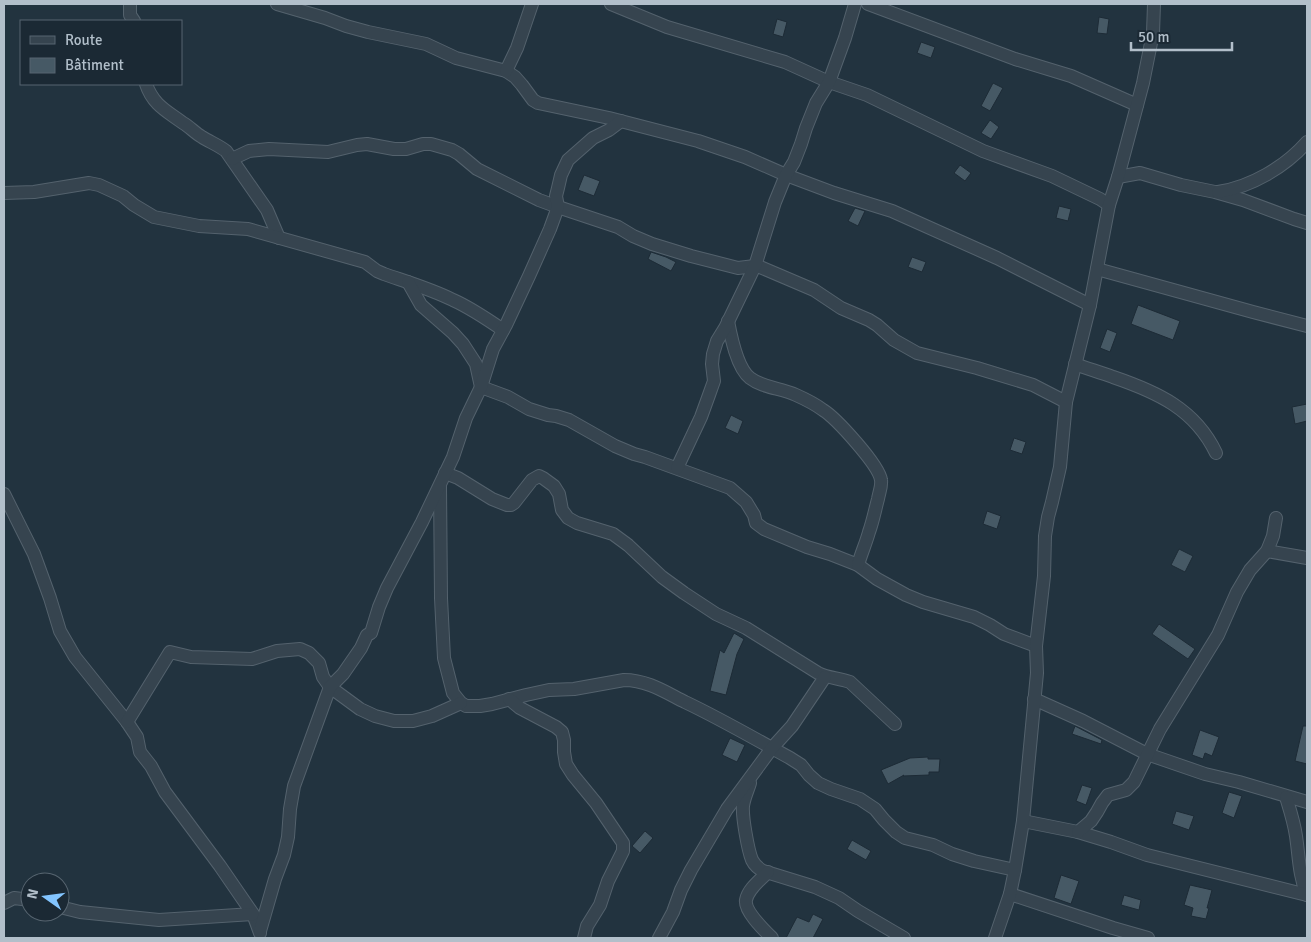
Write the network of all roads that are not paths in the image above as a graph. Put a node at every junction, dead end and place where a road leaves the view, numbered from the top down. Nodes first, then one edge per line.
1 (130, 4) edge
2 (277, 4) edge
3 (532, 4) edge
4 (611, 4) edge
5 (855, 4) edge
6 (868, 4) edge
7 (1154, 4) edge
8 (133, 20) edge
9 (506, 71) junction
10 (829, 82) junction
11 (146, 85) edge
12 (1137, 105) junction
13 (621, 121) junction
14 (1307, 142) edge
15 (232, 159) junction
16 (786, 175) junction
17 (1118, 177) junction
18 (4, 192) edge
19 (1215, 192) junction
20 (1109, 205) junction
21 (558, 207) junction
22 (1307, 223) edge
23 (279, 238) junction
24 (755, 266) junction
25 (1097, 269) junction
26 (408, 282) junction
27 (1090, 305) junction
28 (728, 322) junction
29 (1307, 326) edge
30 (503, 330) junction
31 (1075, 364) junction
32 (481, 387) junction
33 (1066, 402) junction
34 (1216, 453) dead end
35 (677, 468) junction
36 (442, 478) junction
37 (4, 494) edge
38 (1276, 518) dead end
39 (1267, 551) junction
40 (1307, 558) edge
41 (858, 565) junction
42 (1036, 646) junction
43 (825, 676) junction
44 (330, 687) junction
45 (510, 699) junction
46 (1034, 699) junction
47 (462, 703) junction
48 (127, 722) junction
49 (895, 724) dead end
50 (772, 748) junction
51 (1147, 754) junction
52 (758, 767) junction
53 (1286, 797) junction
54 (1307, 802) edge
55 (1023, 821) junction
56 (1078, 832) junction
57 (1016, 870) junction
58 (768, 872) junction
59 (1010, 894) junction
60 (20, 899) edge
61 (4, 903) edge
62 (70, 910) edge
63 (254, 914) junction
64 (261, 935) edge
65 (584, 938) edge
66 (659, 938) edge
67 (772, 938) edge
68 (904, 938) edge
69 (995, 938) edge
70 (1148, 938) edge

1 - 8 street
2 - 9 street
3 - 9 street
4 - 10 street
5 - 10 street
6 - 12 street
7 - 12 street
9 - 13 street
10 - 16 street
10 - 20 street
11 - 15 street
12 - 17 street
13 - 16 street
13 - 21 street
14 - 19 street
15 - 21 street
15 - 23 street
16 - 24 street
16 - 27 street
17 - 19 street
17 - 20 street
18 - 23 street
19 - 22 street
20 - 25 street
21 - 24 street
21 - 30 street
23 - 26 street
24 - 28 street
24 - 33 street
25 - 27 street
25 - 29 street
26 - 30 street
26 - 32 street
27 - 31 street
28 - 35 street
28 - 41 street
30 - 32 street
31 - 33 street
31 - 34 street
32 - 35 street
32 - 36 street
33 - 42 street
35 - 41 street
36 - 43 street
36 - 44 street
36 - 47 street
37 - 48 street
38 - 39 street
39 - 40 street
39 - 51 street
41 - 42 street
42 - 46 street
43 - 49 street
43 - 50 street
44 - 47 street
44 - 48 street
44 - 64 street
45 - 47 street
45 - 50 street
45 - 65 street
46 - 51 street
46 - 55 street
48 - 63 street
50 - 52 street
50 - 57 street
51 - 53 street
51 - 56 street
52 - 58 street
52 - 66 street
53 - 54 street
53 - 56 street
55 - 56 street
55 - 57 street
57 - 59 street
58 - 67 street
58 - 68 street
59 - 69 street
59 - 70 street
60 - 61 street
62 - 63 street
63 - 64 street

